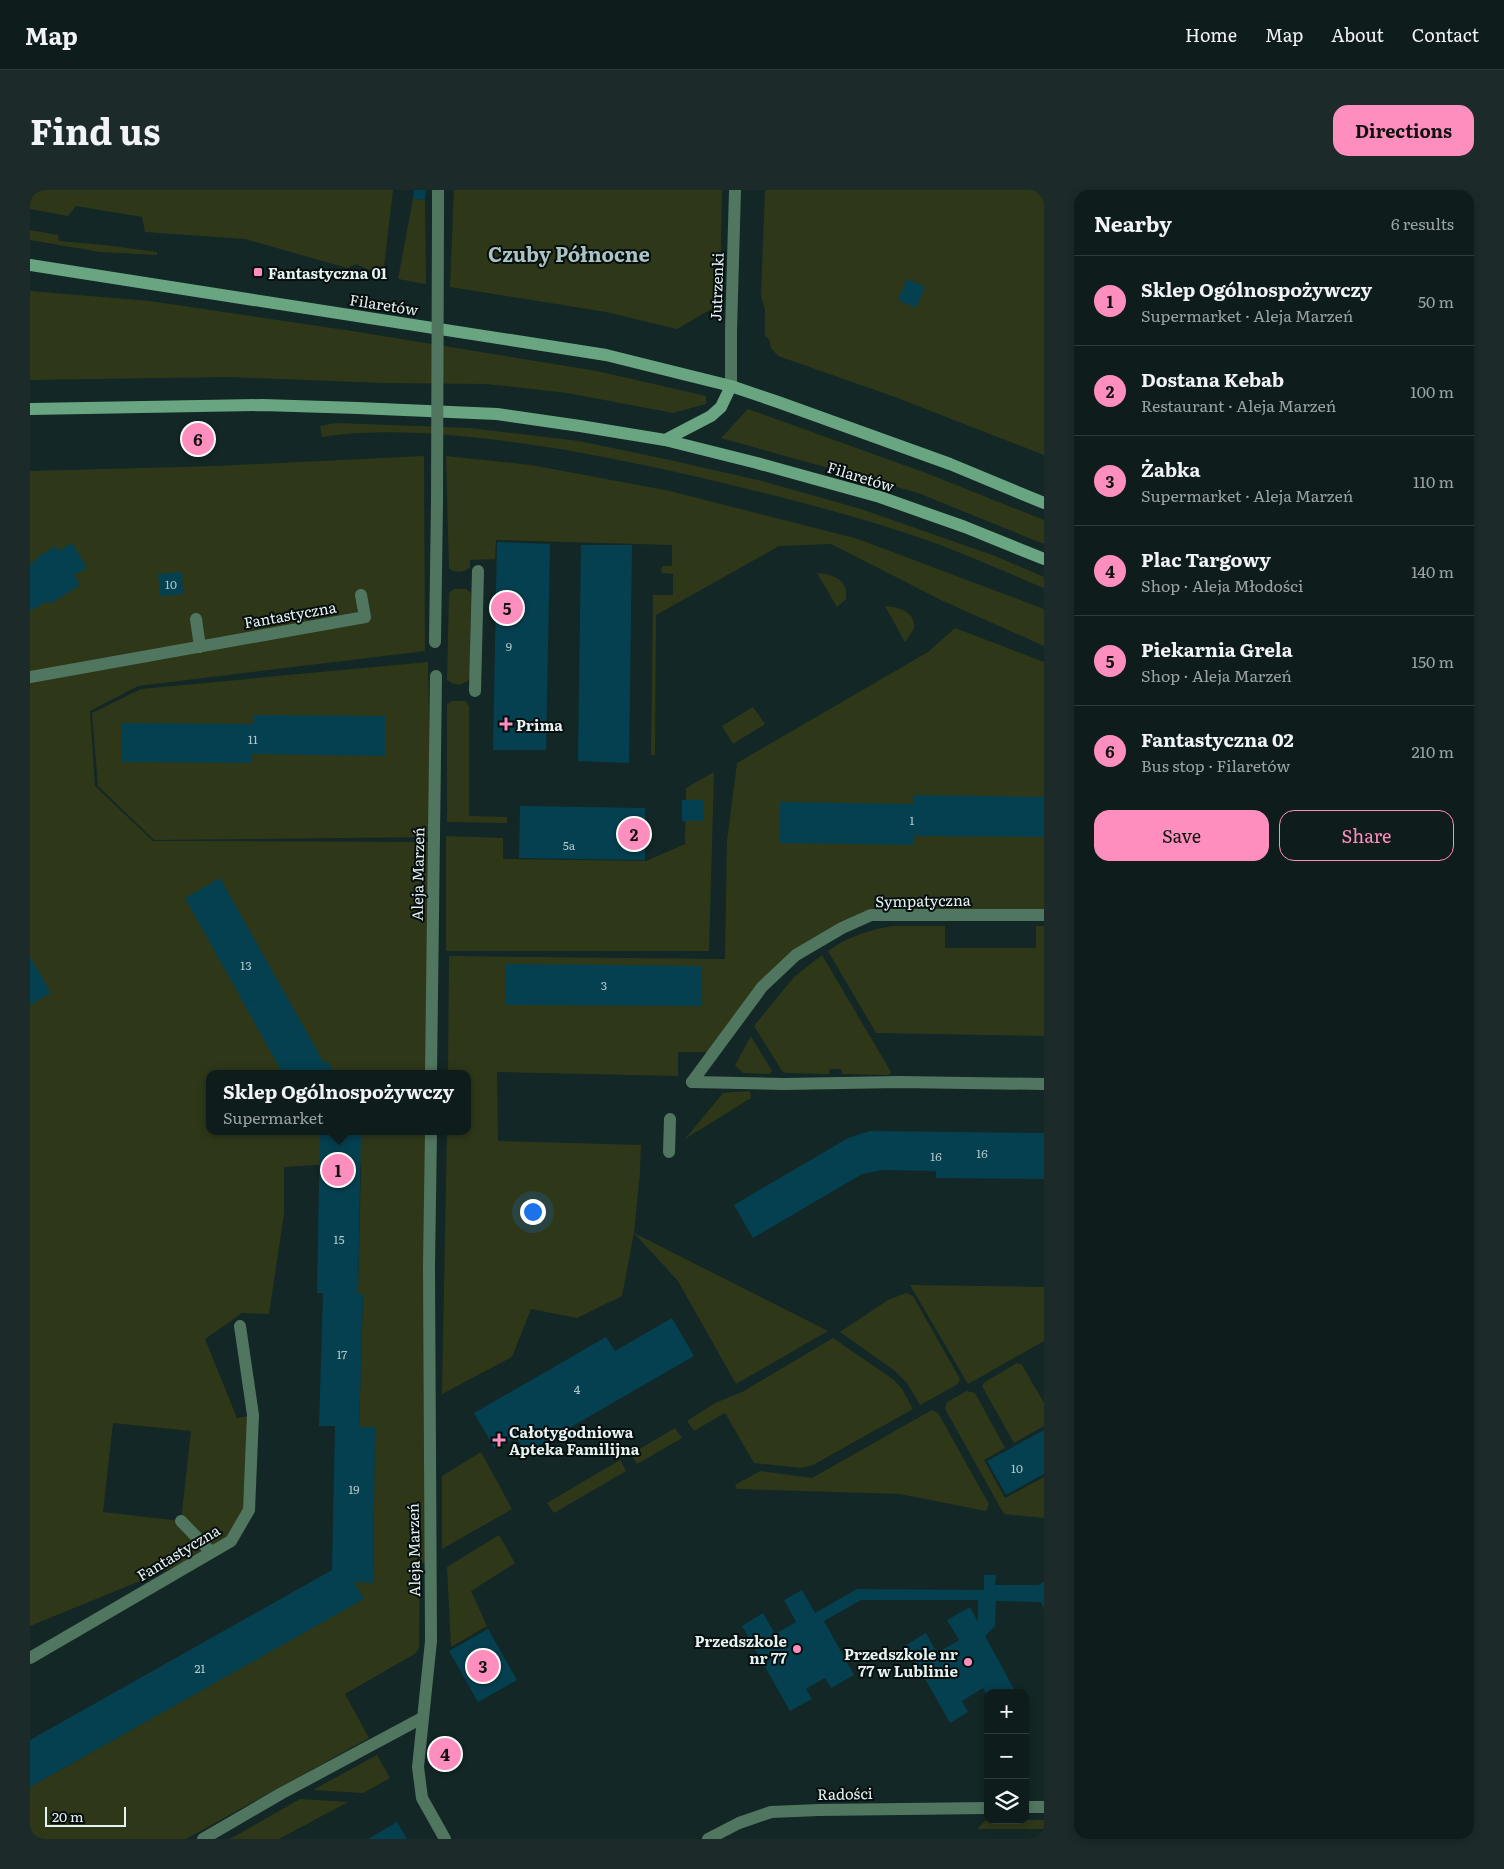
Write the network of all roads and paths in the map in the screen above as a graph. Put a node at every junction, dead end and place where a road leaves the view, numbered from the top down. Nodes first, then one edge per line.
1 (438, 190) edge
2 (735, 190) edge
3 (30, 265) edge
4 (731, 386) junction
5 (30, 409) edge
6 (664, 440) junction
7 (1044, 503) edge
8 (1044, 559) edge
9 (478, 571) dead end
10 (362, 595) dead end
11 (196, 619) dead end
12 (435, 642) dead end
13 (200, 647) junction
14 (436, 676) dead end
15 (30, 677) edge
16 (475, 691) dead end
17 (1044, 915) edge
18 (431, 1070) edge
19 (1044, 1084) edge
20 (670, 1119) dead end
21 (430, 1135) edge
22 (669, 1152) dead end
23 (240, 1326) dead end
24 (181, 1521) dead end
25 (211, 1552) junction
26 (30, 1658) edge
27 (422, 1718) junction
28 (1029, 1807) edge
29 (1044, 1807) edge
30 (984, 1808) edge
31 (204, 1839) edge
32 (445, 1839) edge
33 (708, 1839) edge

1 - 12 street, bridge
2 - 4 street, Jutrzenki
3 - 4 main road, Filaretów
4 - 6 main road
4 - 7 main road, Filaretów
5 - 6 main road, Filaretów
6 - 8 main road, Filaretów
9 - 16 street
10 - 13 street, Fantastyczna
11 - 13 street
13 - 15 street, Fantastyczna
14 - 18 street, Aleja Marzeń
17 - 19 street, Sympatyczna
20 - 22 street
21 - 27 street, Aleja Marzeń
23 - 25 street, Fantastyczna
24 - 25 street
25 - 26 street, Fantastyczna
27 - 31 street
27 - 32 street, Aleja Marzeń
28 - 29 street
30 - 33 street, Radości

